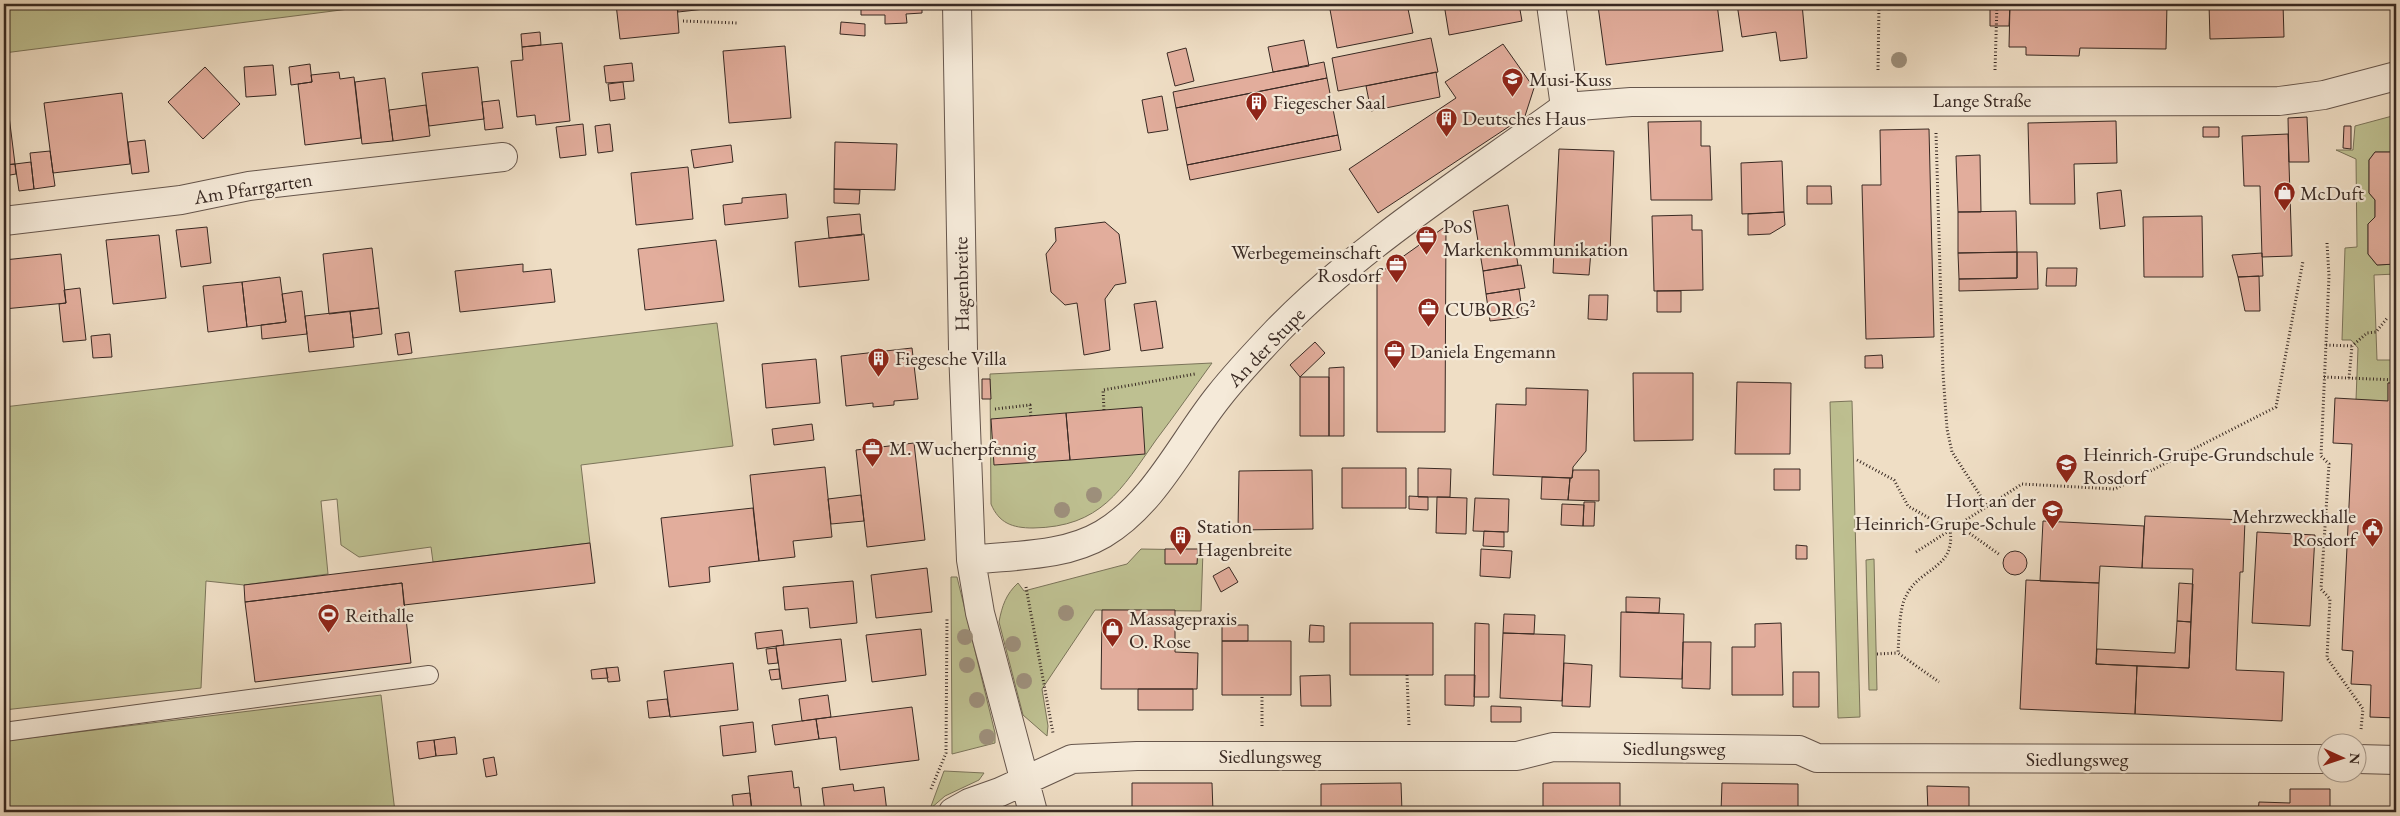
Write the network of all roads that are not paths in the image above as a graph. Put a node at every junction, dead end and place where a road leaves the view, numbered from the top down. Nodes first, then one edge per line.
1 (957, 4) edge
2 (1551, 4) edge
3 (2396, 76) edge
4 (1565, 108) junction
5 (503, 157) dead end
6 (4, 221) edge
7 (971, 560) junction
8 (429, 675) dead end
9 (4, 732) edge
10 (2318, 760) edge
11 (2368, 760) edge
12 (2396, 760) edge
13 (1024, 781) junction
14 (953, 812) edge
15 (1033, 812) edge

1 - 7 street, Hagenbreite
2 - 4 street
3 - 4 street, Lange Straße
4 - 7 street, An der Stupe
5 - 6 street, Am Pfarrgarten
7 - 13 street, Hagenbreite
8 - 9 lane
10 - 13 street, Siedlungsweg
11 - 12 street
13 - 14 street, Siedlungsweg
13 - 15 street, Hagenbreite

